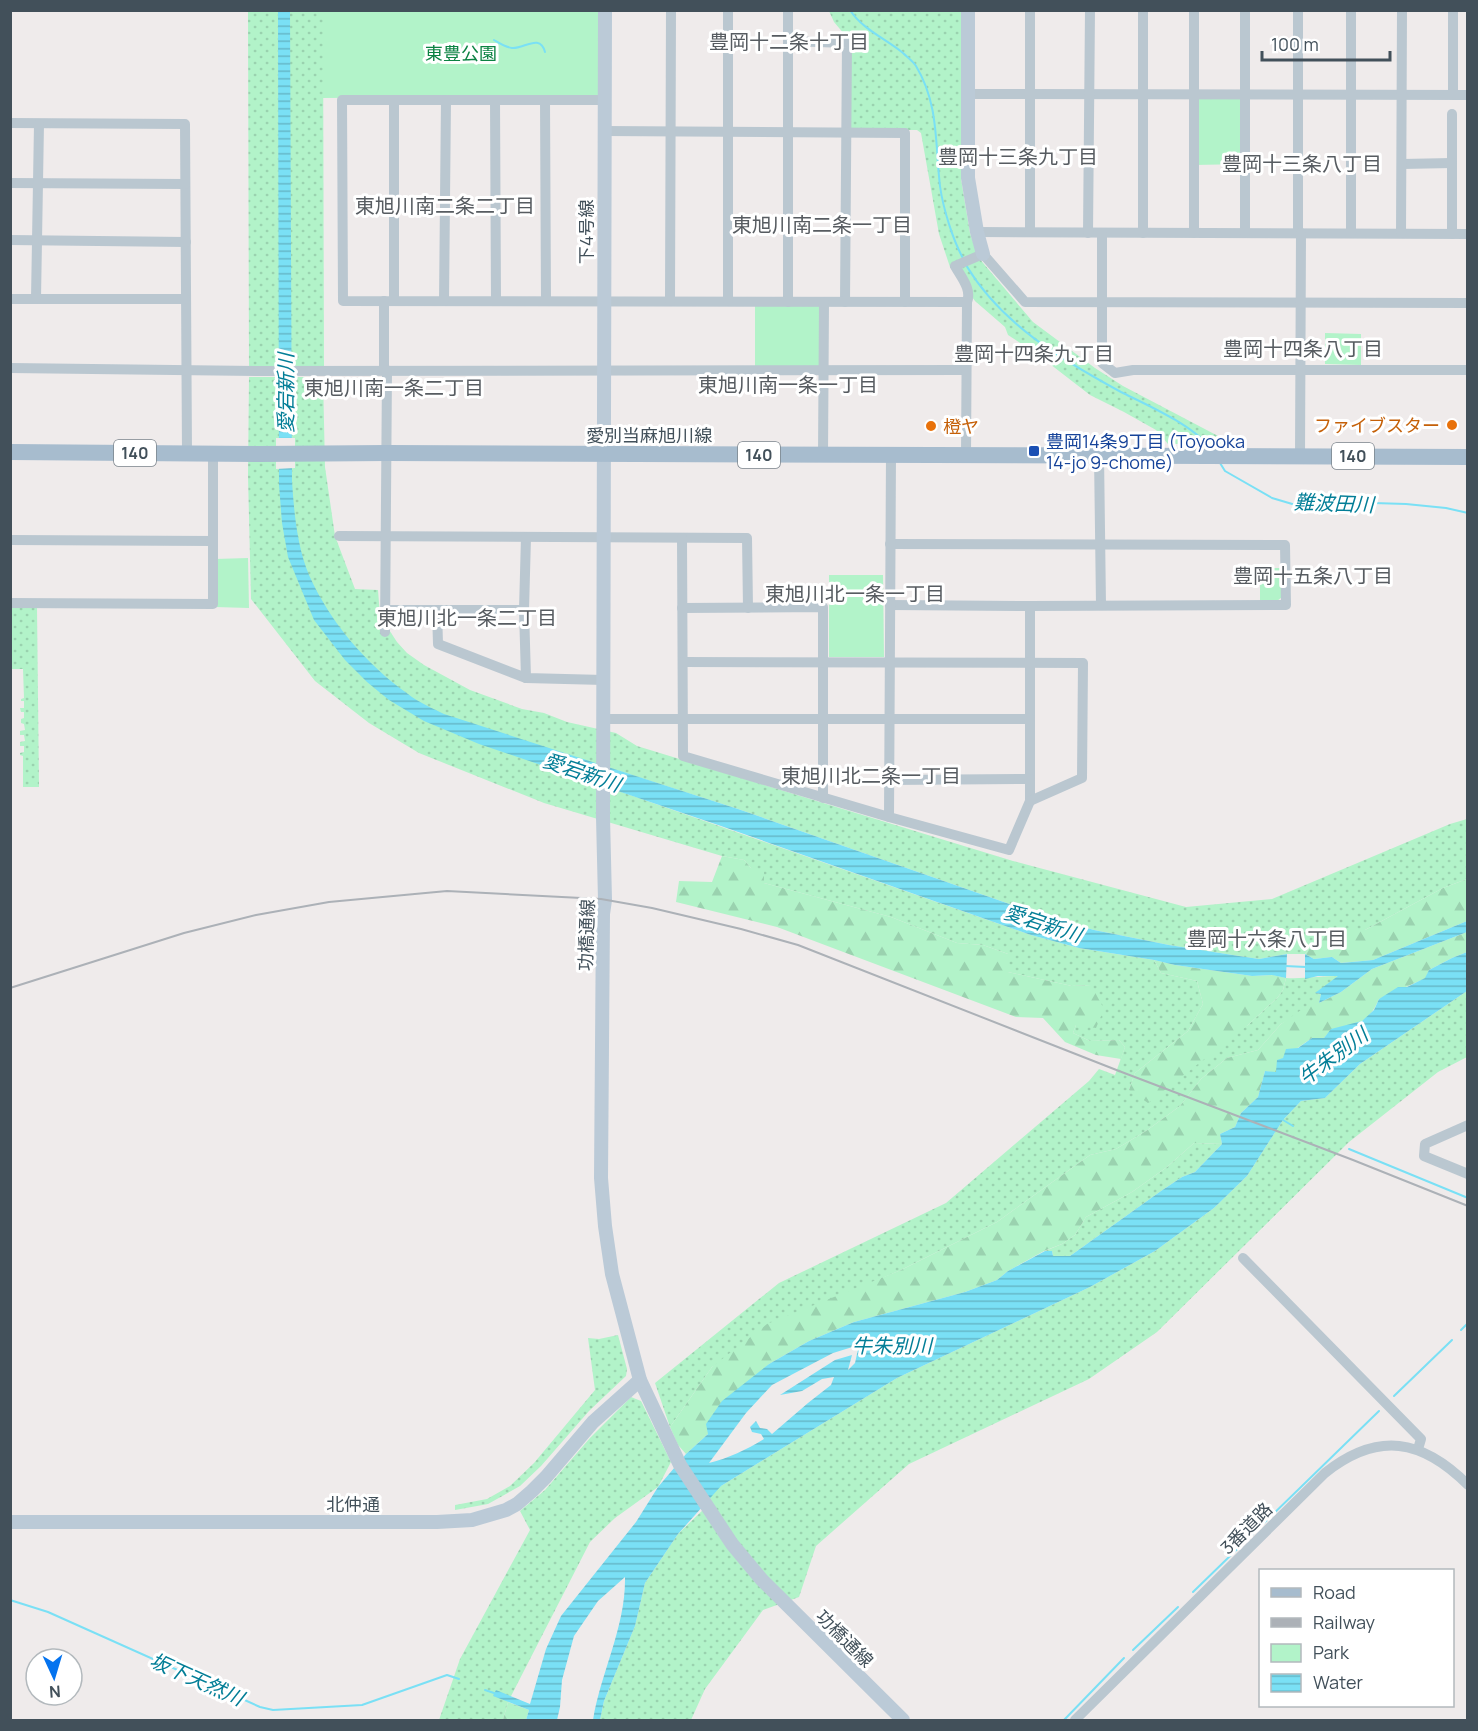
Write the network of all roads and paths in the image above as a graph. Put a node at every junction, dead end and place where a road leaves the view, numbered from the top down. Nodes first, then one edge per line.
1 (605, 10) edge
2 (670, 10) edge
3 (728, 10) edge
4 (788, 10) edge
5 (968, 10) edge
6 (1030, 10) edge
7 (1090, 10) edge
8 (1143, 10) edge
9 (1194, 10) edge
10 (1245, 10) edge
11 (1298, 10) edge
12 (1351, 10) edge
13 (1402, 10) edge
14 (1452, 10) edge
15 (788, 41) junction
16 (968, 94) junction
17 (1030, 94) junction
18 (1090, 94) junction
19 (1194, 94) junction
20 (1245, 94) junction
21 (1142, 95) junction
22 (1298, 95) junction
23 (1351, 95) junction
24 (1402, 95) junction
25 (1453, 95) junction
26 (1467, 95) edge
27 (394, 100) junction
28 (446, 100) junction
29 (495, 100) junction
30 (545, 100) junction
31 (604, 100) junction
32 (1452, 114) dead end
33 (10, 123) edge
34 (39, 124) junction
35 (604, 132) junction
36 (670, 132) junction
37 (788, 132) junction
38 (728, 133) junction
39 (847, 133) junction
40 (1452, 163) junction
41 (1402, 164) junction
42 (10, 183) edge
43 (38, 183) junction
44 (185, 184) junction
45 (977, 232) junction
46 (1030, 232) junction
47 (1089, 232) junction
48 (1102, 232) junction
49 (1143, 233) junction
50 (1194, 233) junction
51 (1245, 233) junction
52 (1299, 233) junction
53 (1351, 233) junction
54 (1401, 234) junction
55 (1452, 234) junction
56 (1467, 234) edge
57 (10, 240) edge
58 (38, 240) junction
59 (186, 242) junction
60 (979, 256) junction
61 (10, 299) edge
62 (36, 299) junction
63 (185, 299) junction
64 (389, 301) junction
65 (444, 301) junction
66 (496, 301) junction
67 (546, 301) junction
68 (604, 301) junction
69 (669, 301) junction
70 (728, 302) junction
71 (788, 302) junction
72 (824, 302) junction
73 (845, 302) junction
74 (905, 302) junction
75 (967, 302) junction
76 (1101, 302) junction
77 (1302, 302) junction
78 (1467, 303) edge
79 (10, 368) edge
80 (186, 369) junction
81 (385, 370) junction
82 (604, 370) junction
83 (966, 370) junction
84 (1301, 370) junction
85 (1467, 370) edge
86 (824, 371) junction
87 (10, 452) edge
88 (187, 453) junction
89 (213, 453) junction
90 (387, 453) junction
91 (603, 454) junction
92 (823, 455) junction
93 (891, 455) junction
94 (966, 455) junction
95 (1099, 455) junction
96 (1300, 456) junction
97 (1467, 457) edge
98 (339, 536) dead end
99 (386, 536) junction
100 (526, 537) junction
101 (604, 537) junction
102 (682, 538) junction
103 (10, 540) edge
104 (213, 542) junction
105 (890, 544) junction
106 (1100, 544) junction
107 (10, 603) edge
108 (890, 605) junction
109 (1101, 605) junction
110 (1030, 606) junction
111 (682, 608) junction
112 (748, 608) junction
113 (386, 610) junction
114 (437, 610) junction
115 (524, 610) junction
116 (385, 632) dead end
117 (824, 662) junction
118 (683, 663) junction
119 (890, 663) junction
120 (1030, 663) junction
121 (526, 678) junction
122 (604, 680) junction
123 (604, 719) junction
124 (683, 719) junction
125 (823, 719) junction
126 (889, 719) junction
127 (1030, 719) junction
128 (1030, 779) junction
129 (888, 780) junction
130 (823, 798) junction
131 (1030, 801) junction
132 (889, 817) junction
133 (1467, 1125) edge
134 (1467, 1174) edge
135 (1243, 1258) dead end
136 (640, 1380) junction
137 (1418, 1449) junction
138 (1467, 1485) edge
139 (10, 1522) edge
140 (903, 1720) edge
141 (1076, 1720) edge

1 - 31 street, 下4号線
2 - 36 street
3 - 38 street
4 - 15 street
5 - 16 street
6 - 17 street
7 - 18 street
8 - 21 street
9 - 19 street
10 - 20 street
11 - 22 street
12 - 23 street
13 - 24 street
14 - 25 street
15 - 37 street
15 - 39 street
16 - 17 street
16 - 45 street
17 - 18 street
17 - 46 street
18 - 21 street
18 - 47 street
19 - 20 street
19 - 21 street
19 - 50 street
20 - 22 street
20 - 51 street
21 - 49 street
22 - 23 street
22 - 52 street
23 - 24 street
23 - 53 street
24 - 25 street
24 - 41 street
25 - 26 street
27 - 28 street
27 - 64 street
27 - 64 street
28 - 29 street
28 - 65 street
29 - 30 street
29 - 66 street
30 - 31 street
30 - 67 street
31 - 35 street, 下4号線
32 - 40 street
33 - 34 street
34 - 43 street
34 - 44 street
35 - 36 street
35 - 68 street, 下4号線
36 - 38 street
36 - 69 street
37 - 38 street
37 - 39 street
37 - 71 street
38 - 70 street
39 - 73 street
39 - 74 street
40 - 41 street
40 - 55 street
41 - 54 street
42 - 43 street
43 - 44 street
43 - 58 street
44 - 59 street
45 - 46 street
45 - 60 street
46 - 47 street
47 - 48 street
48 - 49 street
48 - 76 street
49 - 50 street
50 - 51 street
51 - 52 street
52 - 53 street
52 - 77 street
53 - 54 street
54 - 55 street
55 - 56 street
57 - 58 street
58 - 59 street
58 - 62 street
59 - 63 street
60 - 75 street
60 - 76 street
61 - 62 street
62 - 63 street
63 - 80 street
64 - 65 street
64 - 81 street
65 - 66 street
66 - 67 street
67 - 68 street
68 - 69 street
68 - 82 street, 下4号線
69 - 70 street
70 - 71 street
71 - 72 street
72 - 73 street
72 - 86 street
73 - 74 street
74 - 75 street
75 - 83 street
76 - 77 street
76 - 84 street
77 - 78 street
77 - 84 street
79 - 80 street
80 - 81 street
80 - 88 street
81 - 82 street
81 - 90 street
82 - 86 street
82 - 91 street, 下4号線
83 - 86 street
83 - 94 street
84 - 85 street
84 - 96 street
86 - 92 street
87 - 88 main road, 愛別当麻旭川線 / 140
88 - 89 main road, 愛別当麻旭川線 / 140
89 - 90 main road, 愛別当麻旭川線 / 140
89 - 104 street
90 - 91 main road, 愛別当麻旭川線 / 140
90 - 99 street
91 - 92 main road, 愛別当麻旭川線 / 140
91 - 101 street, 功橋通線
92 - 93 main road, 愛別当麻旭川線 / 140
93 - 94 main road, 愛別当麻旭川線 / 140
93 - 105 street
94 - 95 main road, 愛別当麻旭川線 / 140
95 - 96 main road, 愛別当麻旭川線 / 140
95 - 106 street
96 - 97 main road, 愛別当麻旭川線 / 140
98 - 99 street
99 - 100 street
99 - 113 street
100 - 101 street
100 - 115 street
101 - 102 street
101 - 122 street, 功橋通線
102 - 111 street
102 - 112 street
103 - 104 street
104 - 107 street
105 - 106 street
105 - 108 street
106 - 109 street
106 - 109 street
108 - 110 street
108 - 119 street
109 - 110 street
110 - 120 street
111 - 112 street
111 - 118 street
112 - 117 street
113 - 114 street
113 - 116 street
114 - 115 street
114 - 121 street
115 - 121 street
117 - 118 street
117 - 119 street
117 - 125 street
118 - 124 street
119 - 120 street
119 - 126 street
120 - 127 street
120 - 131 street
121 - 122 street
122 - 123 street, 功橋通線
123 - 124 street
123 - 136 street, 功橋通線
124 - 125 street
124 - 130 street
125 - 126 street
125 - 130 street
126 - 127 street
126 - 129 street
127 - 128 street
128 - 129 street
128 - 131 street
129 - 132 street
130 - 132 street
131 - 132 street
133 - 134 street
135 - 137 street
136 - 139 street, 北仲通
136 - 140 street, 功橋通線
137 - 138 street, 3番道路
137 - 141 street, 3番道路

